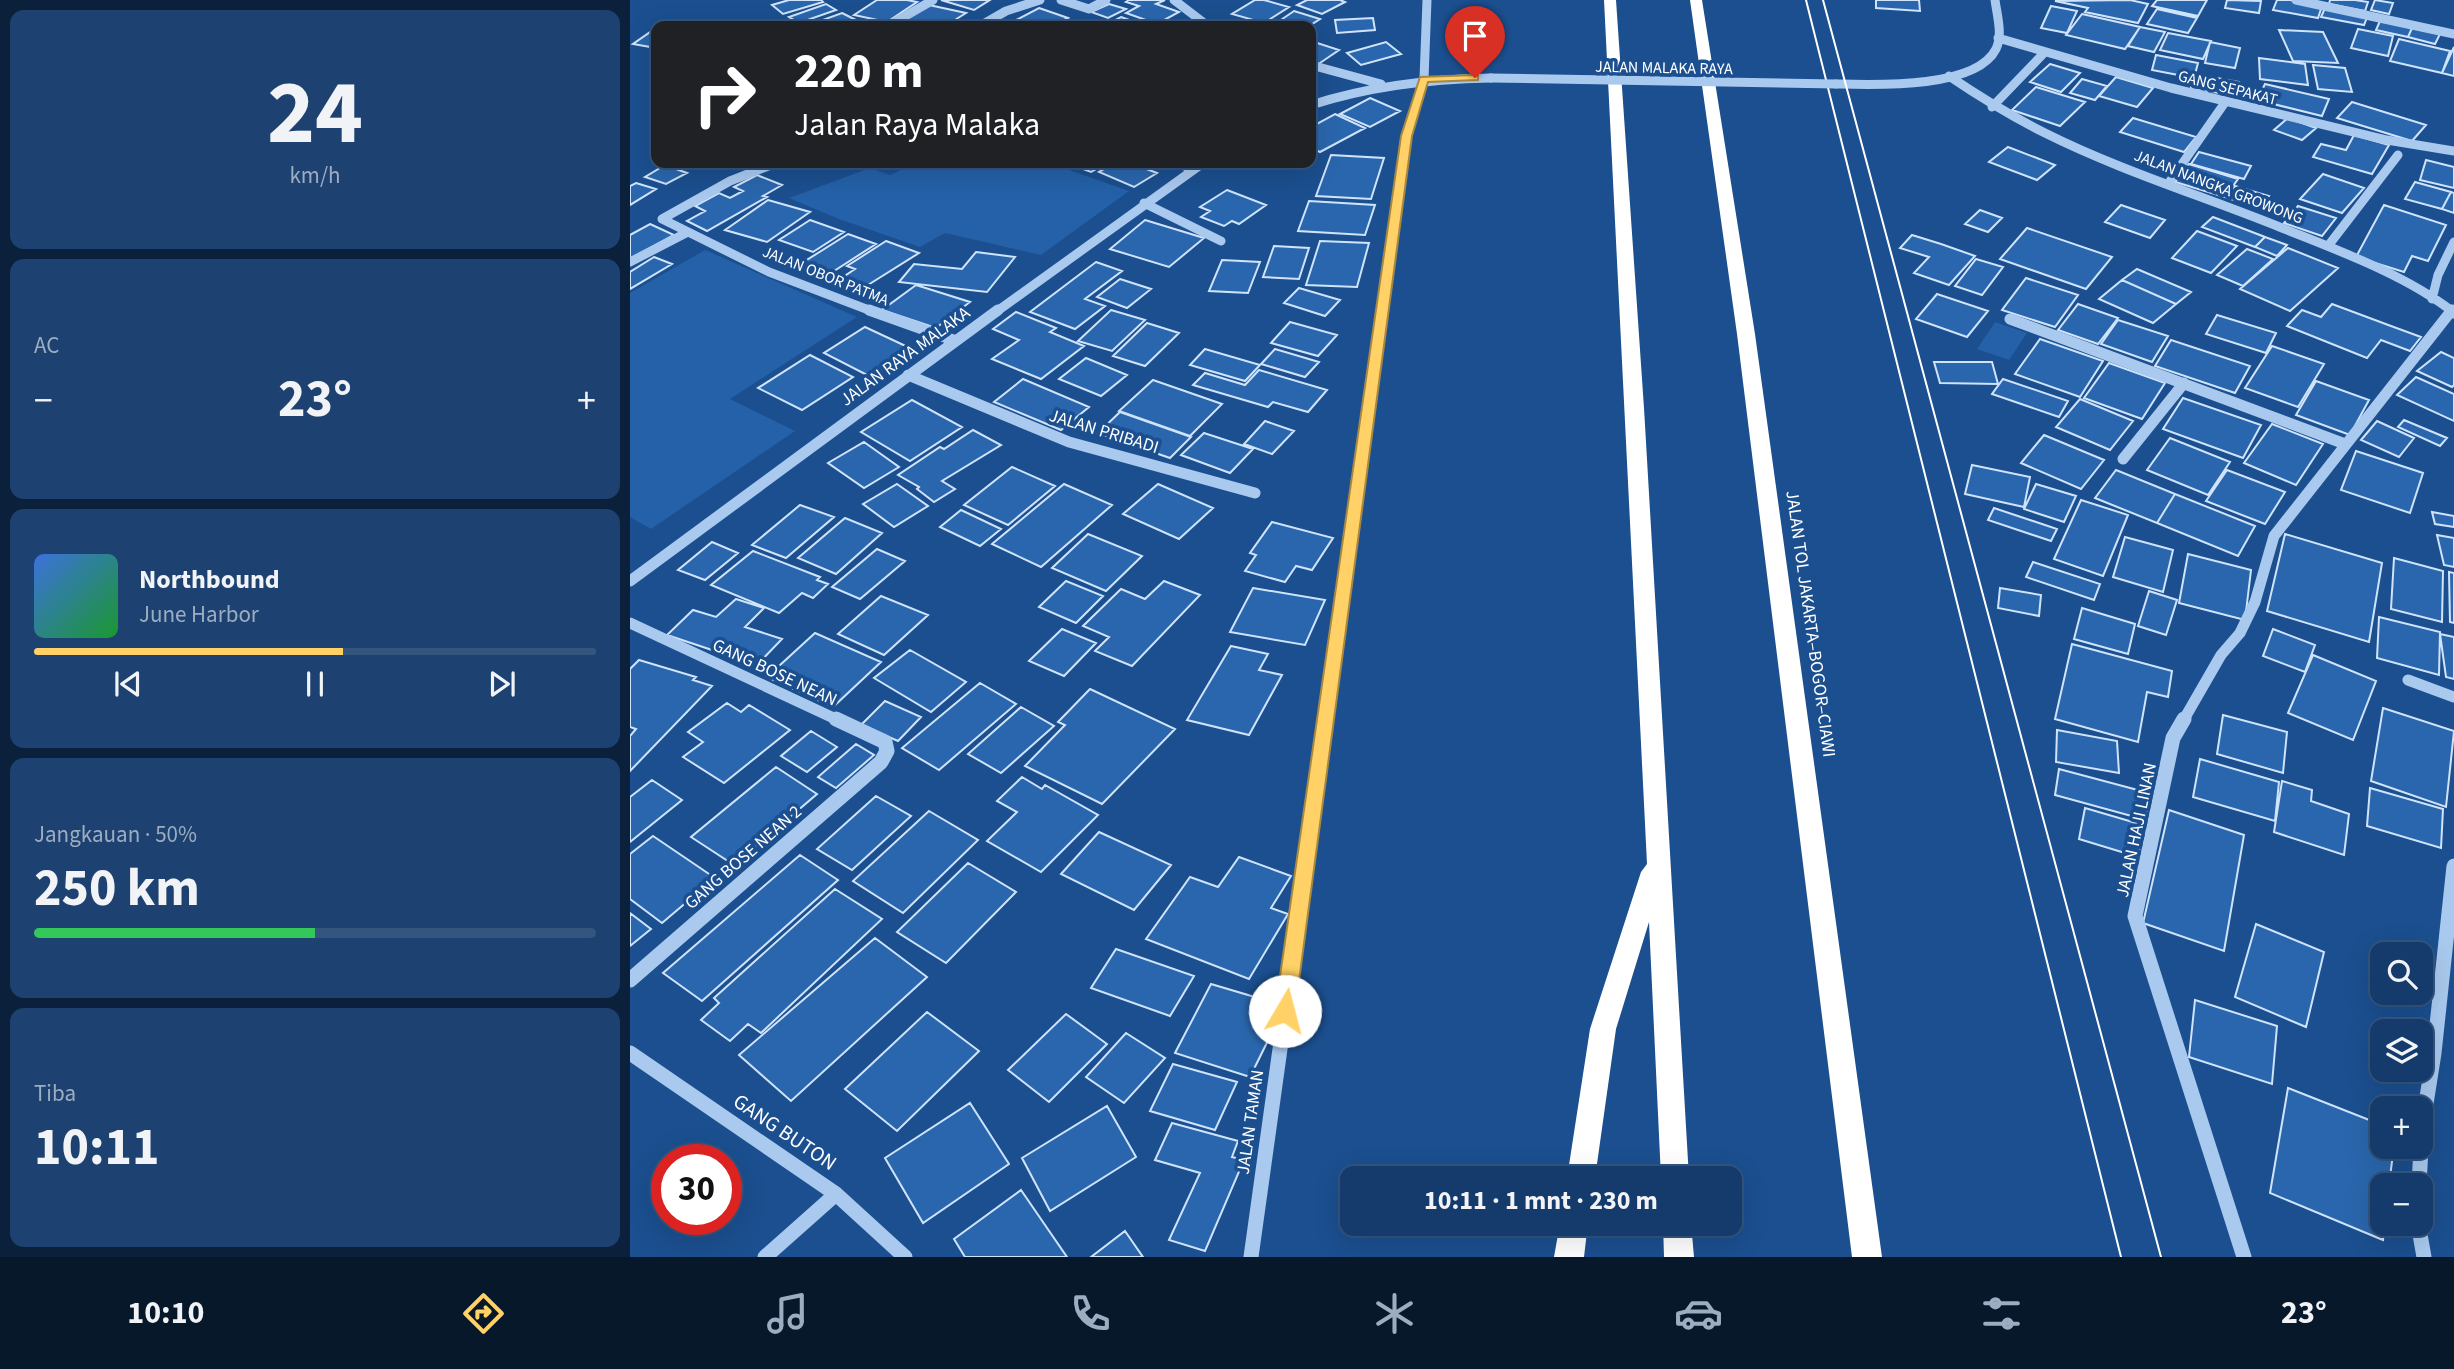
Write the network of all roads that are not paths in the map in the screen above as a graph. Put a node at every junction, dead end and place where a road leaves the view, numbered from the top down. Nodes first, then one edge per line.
1 (933, 0) edge
2 (1040, 0) edge
3 (1061, 0) edge
4 (1106, 0) edge
5 (1174, 0) edge
6 (1427, 0) edge
7 (1610, 0) edge
8 (1696, 0) edge
9 (1995, 0) edge
10 (2296, 0) edge
11 (897, 21) edge
12 (989, 21) edge
13 (1201, 21) edge
14 (2454, 34) edge
15 (1998, 38) junction
16 (2044, 54) junction
17 (1316, 66) edge
18 (1949, 76) junction
19 (1424, 79) junction
20 (1836, 84) joint
21 (1386, 85) junction
22 (2225, 102) junction
23 (1316, 103) edge
24 (1992, 107) junction
25 (2454, 151) edge
26 (2398, 155) dead end
27 (763, 168) edge
28 (1195, 168) edge
29 (2168, 184) junction
30 (1144, 203) junction
31 (686, 233) junction
32 (1221, 241) dead end
33 (2454, 242) edge
34 (2328, 246) junction
35 (630, 262) edge
36 (2432, 299) junction
37 (2453, 311) edge
38 (2010, 319) dead end
39 (956, 341) junction
40 (908, 375) junction
41 (2184, 383) junction
42 (2345, 444) junction
43 (2123, 459) dead end
44 (1255, 493) dead end
45 (630, 581) edge
46 (630, 623) edge
47 (2408, 680) dead end
48 (2454, 698) edge
49 (881, 762) joint
50 (1656, 860) junction
51 (2454, 866) edge
52 (630, 980) edge
53 (630, 1054) edge
54 (1583, 1166) edge
55 (1674, 1166) edge
56 (2420, 1173) edge
57 (836, 1194) junction
58 (1572, 1236) edge
59 (1678, 1236) edge
60 (2420, 1236) edge
61 (765, 1257) edge
62 (905, 1257) edge
63 (1251, 1257) edge
64 (1569, 1257) edge
65 (1679, 1257) edge
66 (1867, 1257) edge
67 (2244, 1257) edge
68 (2424, 1257) edge

1 - 11 street
2 - 12 street
3 - 4 street
5 - 13 street
6 - 19 street, JALAN TAMAN
7 - 50 highway
8 - 66 highway, JALAN TOL JAKARTA–BOGOR–CIAWI
9 - 15 street
10 - 14 street
15 - 16 street, GANG SEPAKAT
15 - 18 street
16 - 22 street, GANG SEPAKAT
16 - 24 street
17 - 21 street
18 - 20 street
18 - 24 street, JALAN NANGKA GROWONG
19 - 20 street, JALAN MALAKA RAYA, bridge
19 - 21 street
19 - 63 street, JALAN TAMAN
21 - 23 street
22 - 25 street, GANG SEPAKAT
22 - 29 street
24 - 29 street, JALAN NANGKA GROWONG
26 - 34 street
27 - 31 street
28 - 30 street, JALAN RAYA MALAKA
29 - 34 street, JALAN NANGKA GROWONG
30 - 32 street
30 - 39 street, JALAN RAYA MALAKA
31 - 35 street
31 - 39 street, JALAN OBOR PATMA
33 - 36 street
34 - 36 street, JALAN NANGKA GROWONG
36 - 37 street, JALAN NANGKA GROWONG
37 - 42 street, JALAN HAJI LINAN
38 - 41 street
39 - 40 street, JALAN RAYA MALAKA
40 - 44 street, JALAN PRIBADI
40 - 45 street, JALAN RAYA MALAKA
41 - 42 street
41 - 43 street
42 - 67 street, JALAN HAJI LINAN
46 - 49 street, GANG BOSE NEAN
47 - 48 street
49 - 52 street, GANG BOSE NEAN 2
50 - 54 highway
50 - 55 highway
51 - 56 street
53 - 57 street, GANG BUTON
57 - 61 street, GANG BUTON
57 - 62 street
58 - 64 highway
59 - 65 highway
60 - 68 street

